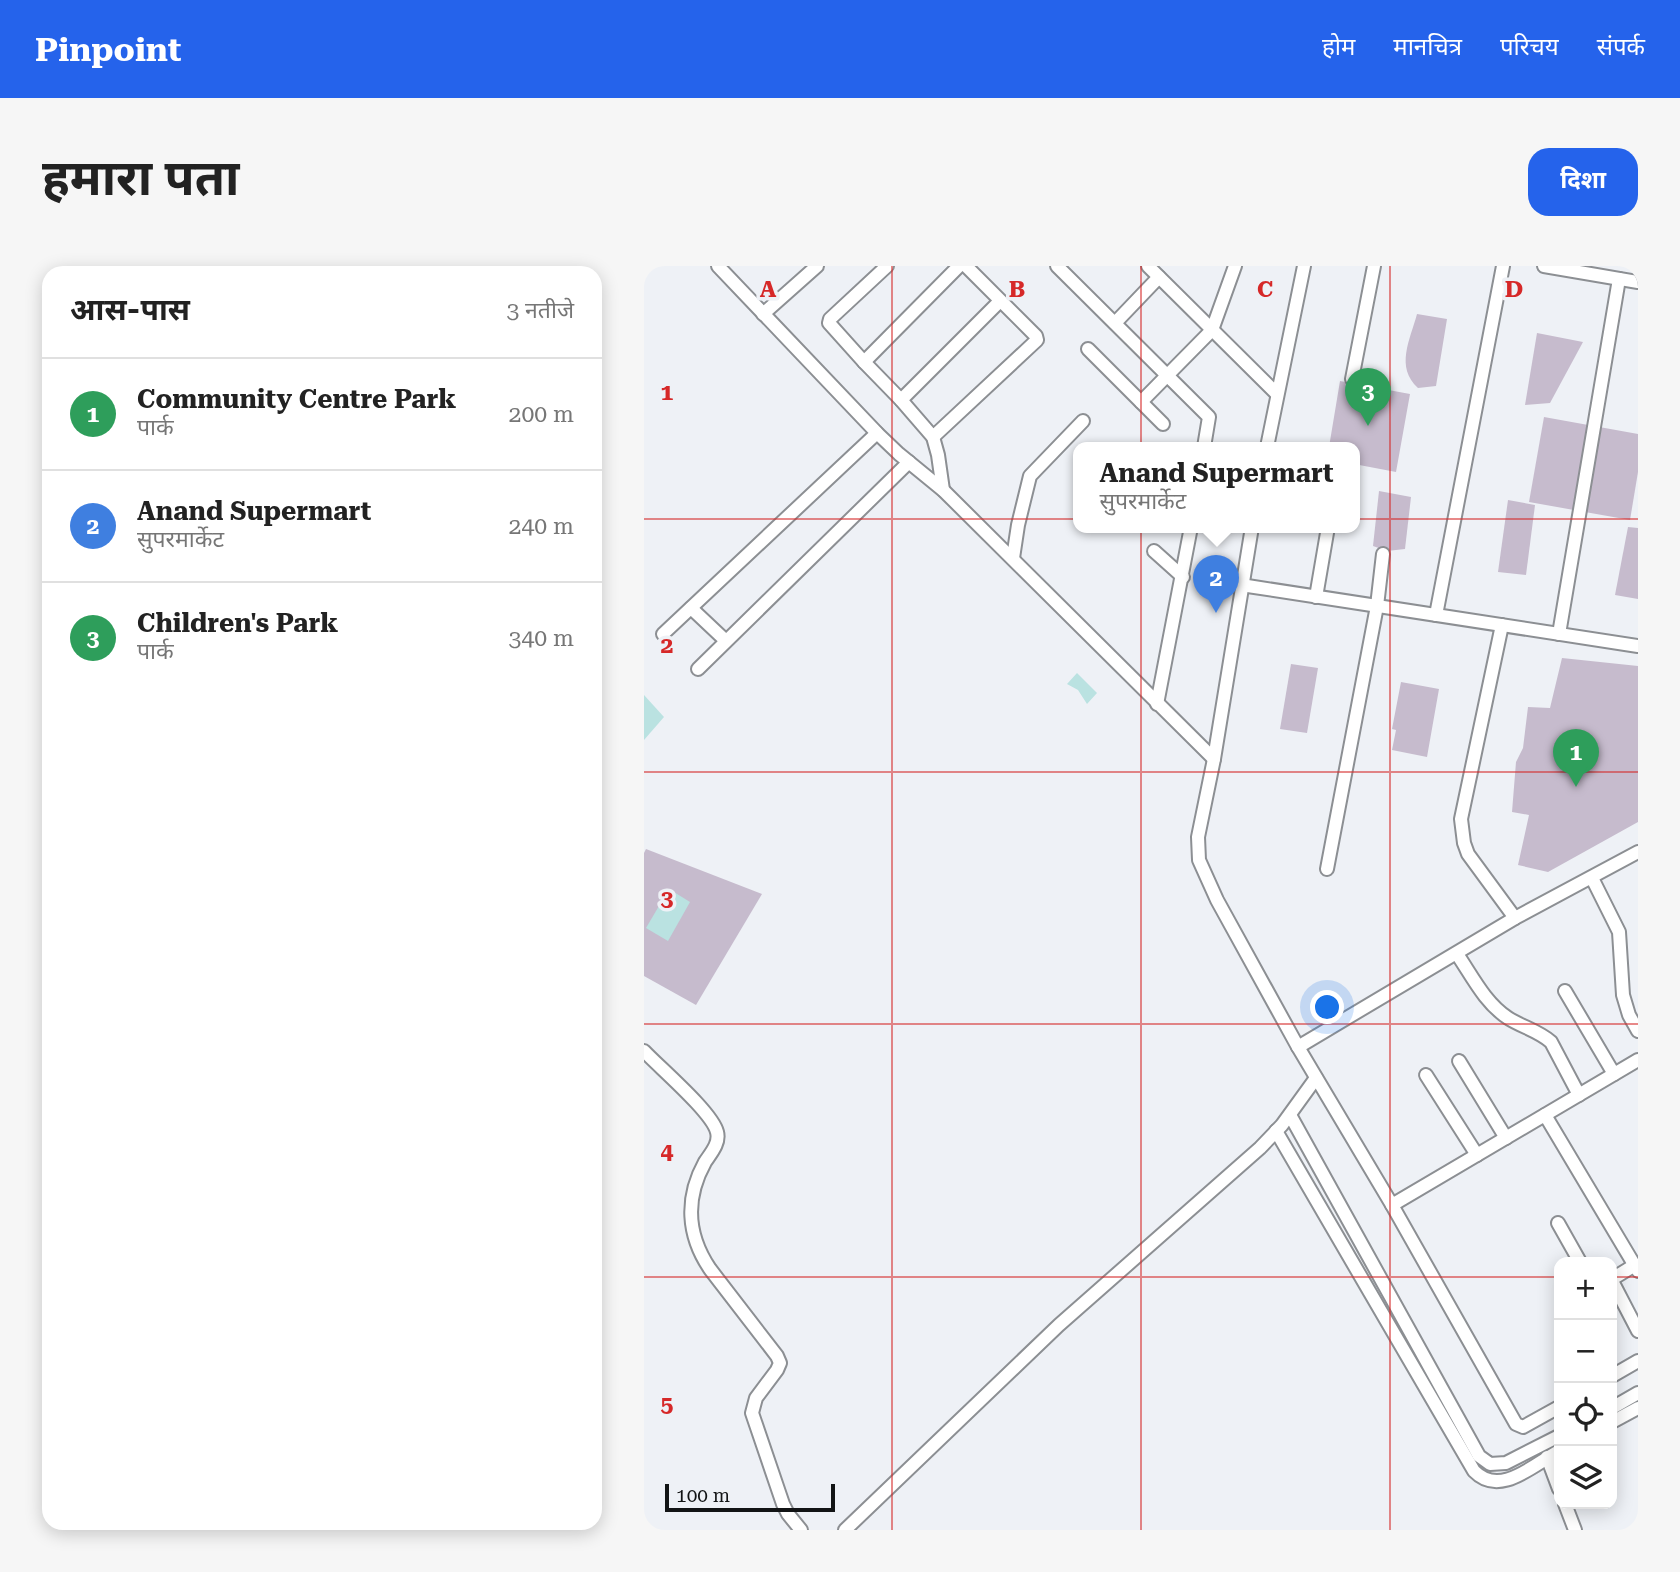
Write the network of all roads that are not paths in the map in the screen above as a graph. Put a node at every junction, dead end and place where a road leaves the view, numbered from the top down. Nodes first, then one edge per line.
1 (718, 266) edge
2 (887, 266) edge
3 (959, 266) edge
4 (966, 266) edge
5 (1057, 266) edge
6 (1148, 266) edge
7 (1235, 266) edge
8 (1304, 266) edge
9 (1374, 266) edge
10 (1503, 266) edge
11 (1544, 266) edge
12 (814, 267) edge
13 (1159, 277) junction
14 (1619, 279) junction
15 (1638, 282) edge
16 (1000, 301) junction
17 (763, 314) junction
18 (1115, 323) junction
19 (1212, 330) junction
20 (1088, 349) dead end
21 (864, 362) junction
22 (1168, 375) junction
23 (1352, 379) dead end
24 (1277, 394) junction
25 (901, 400) junction
26 (1141, 402) junction
27 (1083, 421) dead end
28 (1163, 424) dead end
29 (877, 433) junction
30 (933, 437) junction
31 (1205, 442) edge
32 (1268, 442) edge
33 (909, 462) junction
34 (943, 490) junction
35 (1190, 533) edge
36 (1251, 533) edge
37 (1327, 533) edge
38 (1154, 551) dead end
39 (1383, 554) dead end
40 (1013, 558) junction
41 (1183, 577) junction
42 (1241, 585) junction
43 (1316, 597) junction
44 (1377, 606) junction
45 (691, 608) junction
46 (1436, 615) junction
47 (1502, 625) junction
48 (663, 634) dead end
49 (1559, 634) junction
50 (726, 641) junction
51 (1638, 646) edge
52 (698, 669) dead end
53 (1157, 704) junction
54 (1214, 758) junction
55 (1638, 852) edge
56 (1327, 869) dead end
57 (1592, 878) junction
58 (1515, 918) junction
59 (1457, 954) junction
60 (1565, 991) dead end
61 (1638, 1031) edge
62 (1298, 1047) junction
63 (644, 1051) edge
64 (1638, 1060) edge
65 (1459, 1061) dead end
66 (1614, 1074) junction
67 (1426, 1075) dead end
68 (1316, 1078) junction
69 (1579, 1095) junction
70 (1290, 1115) junction
71 (1545, 1115) junction
72 (1276, 1131) junction
73 (1506, 1138) junction
74 (1477, 1155) junction
75 (1392, 1205) junction
76 (1558, 1223) dead end
77 (1577, 1257) edge
78 (1636, 1268) edge
79 (1617, 1278) edge
80 (1617, 1290) edge
81 (1638, 1331) edge
82 (1638, 1361) edge
83 (1617, 1373) edge
84 (1638, 1394) edge
85 (1617, 1405) edge
86 (1638, 1408) edge
87 (1554, 1410) edge
88 (1617, 1419) edge
89 (1554, 1439) edge
90 (1553, 1454) edge
91 (1567, 1509) edge
92 (801, 1530) edge
93 (845, 1530) edge
94 (1574, 1530) edge

1 - 17 street
2 - 21 street
3 - 21 street
4 - 16 street
5 - 18 street
6 - 13 street
7 - 19 street
8 - 24 street
9 - 23 street
10 - 46 street
11 - 14 street
12 - 17 street
13 - 18 street
13 - 19 street
14 - 15 street
14 - 49 street
16 - 25 street
16 - 30 street
17 - 29 street
18 - 22 street
19 - 22 street
19 - 24 street
20 - 26 street
21 - 25 street
22 - 26 street
22 - 31 street
24 - 32 street
25 - 30 street
26 - 28 street
27 - 40 street
29 - 33 street
29 - 45 street
30 - 34 street
33 - 34 street
33 - 50 street
34 - 40 street
35 - 41 street
36 - 42 street
37 - 43 street
38 - 41 street
39 - 44 street
40 - 53 street
41 - 53 street
42 - 43 street
42 - 54 street
43 - 44 street
44 - 46 street
44 - 56 street
45 - 48 street
45 - 50 street
46 - 47 street
47 - 49 street
47 - 58 street
49 - 51 street
50 - 52 street
53 - 54 street
54 - 62 street
55 - 57 street
57 - 58 street
57 - 61 street
58 - 59 street
59 - 62 street
59 - 69 street
60 - 66 street
62 - 68 street
63 - 92 street
64 - 66 street
65 - 73 street
66 - 69 street
67 - 74 street
68 - 70 street
68 - 75 street
69 - 71 street
70 - 72 street
70 - 89 street
71 - 73 street
71 - 78 street
72 - 90 street
72 - 93 street
73 - 74 street
74 - 75 street
75 - 87 street
76 - 77 street
78 - 79 street
80 - 81 street
82 - 83 street
84 - 85 street
86 - 88 street
91 - 94 street

